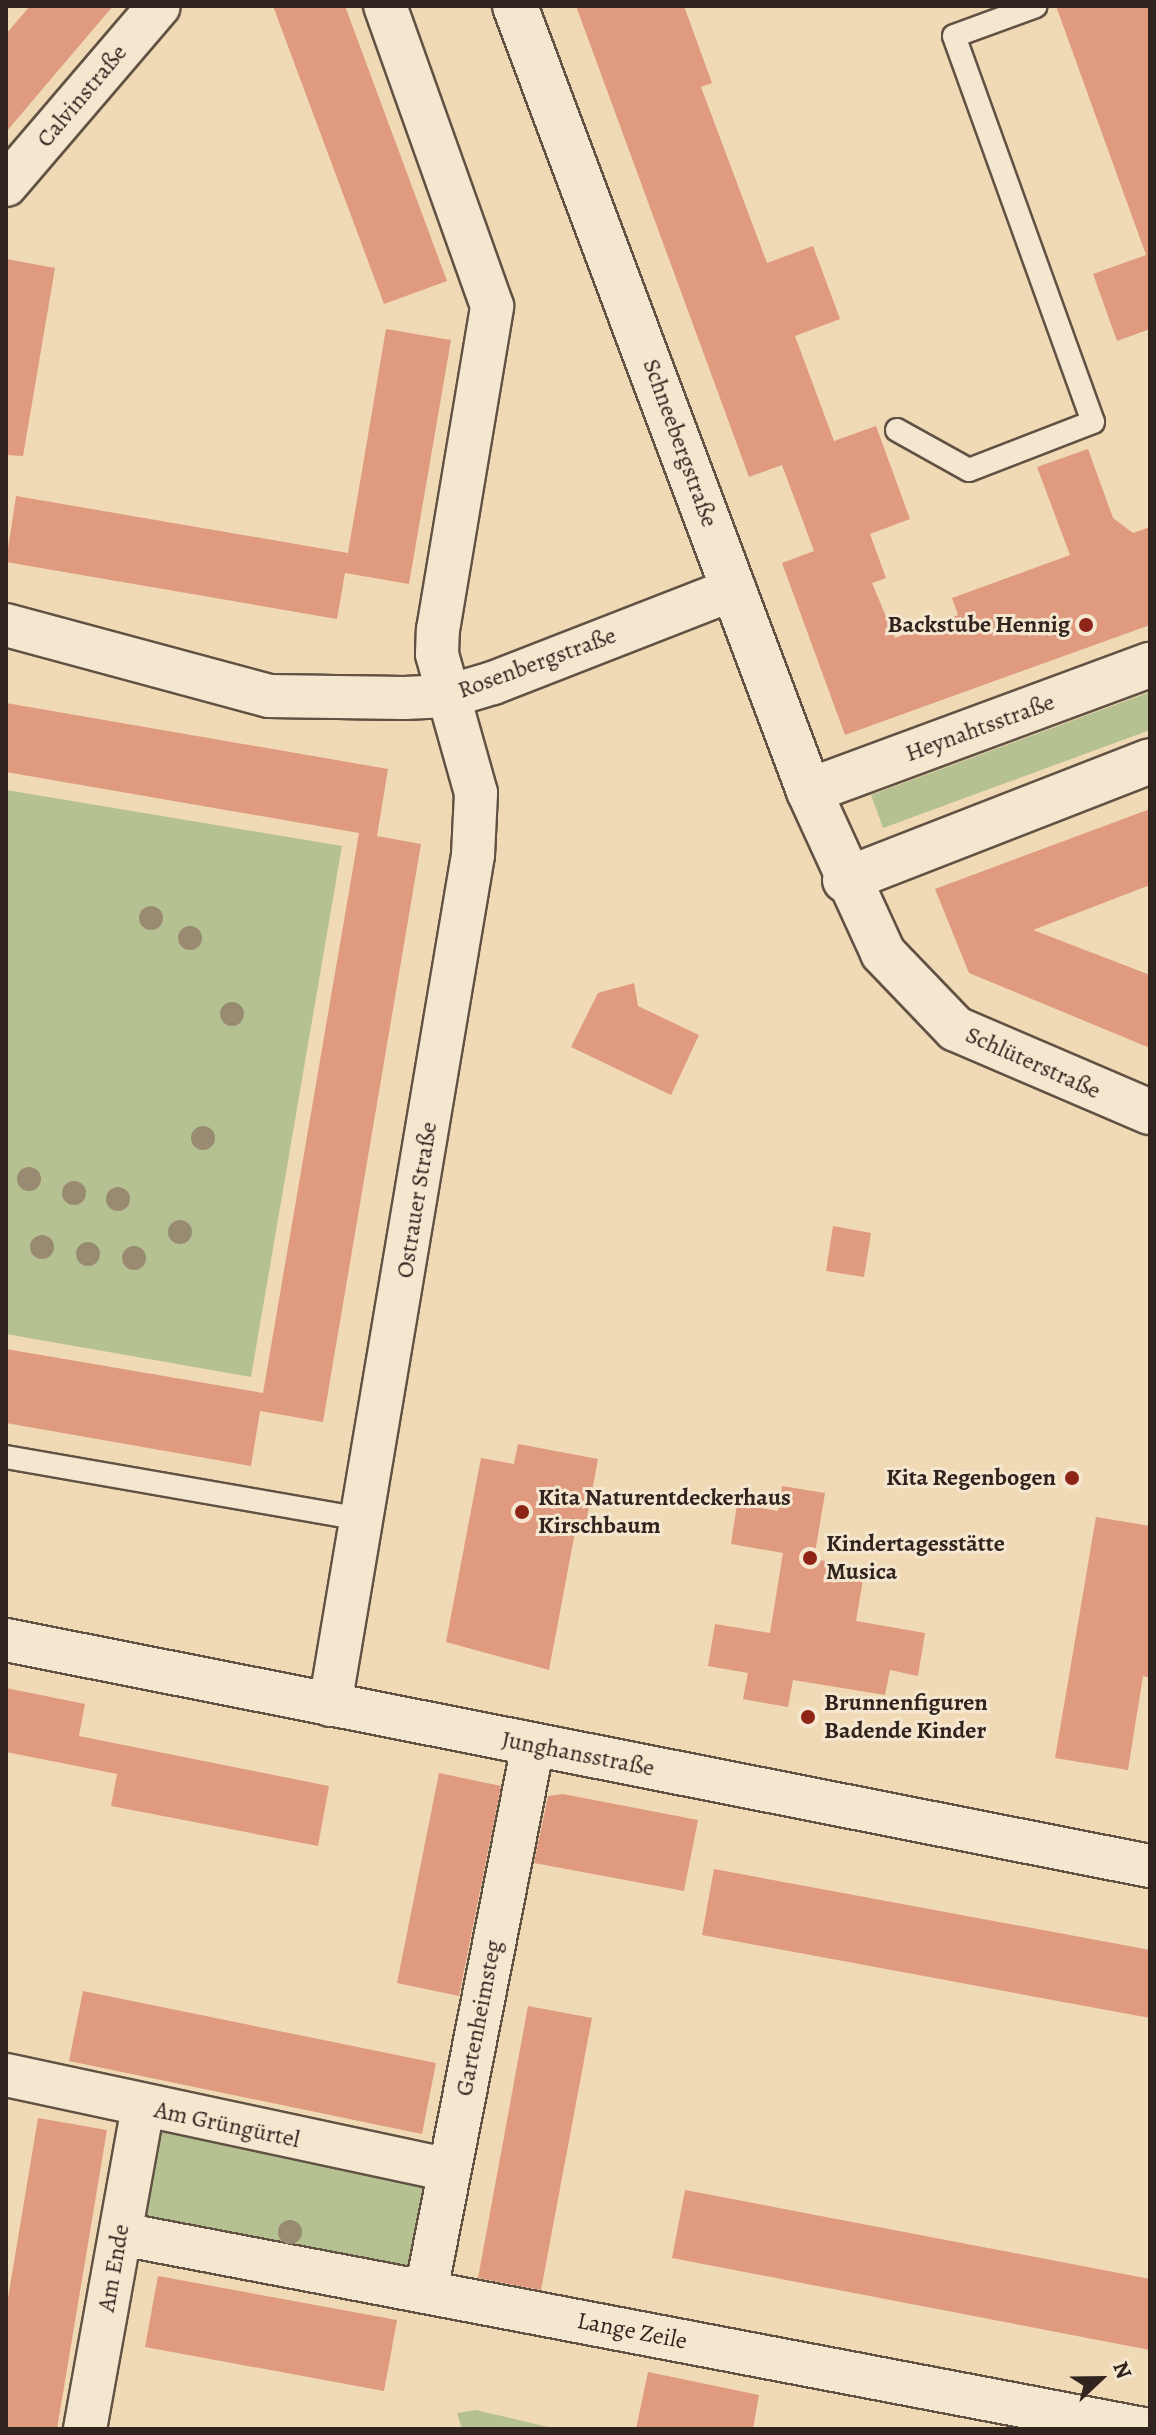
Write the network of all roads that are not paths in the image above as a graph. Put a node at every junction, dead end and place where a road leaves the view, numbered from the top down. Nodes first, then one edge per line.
1 (159, 6) edge
2 (385, 6) edge
3 (515, 6) edge
4 (1036, 6) edge
5 (6, 185) edge
6 (897, 430) dead end
7 (734, 589) junction
8 (6, 625) edge
9 (1150, 665) edge
10 (449, 696) junction
11 (1150, 761) edge
12 (809, 791) junction
13 (845, 880) junction
14 (1150, 1112) edge
15 (6, 1457) edge
16 (363, 1519) junction
17 (6, 1640) edge
18 (330, 1705) junction
19 (533, 1745) junction
20 (1150, 1866) edge
21 (6, 2075) edge
22 (143, 2107) junction
23 (448, 2170) junction
24 (121, 2234) junction
25 (426, 2291) junction
26 (85, 2429) edge
27 (1143, 2429) edge

1 - 5 street, Calvinstraße
2 - 10 street
3 - 7 street, Schneebergstraße
4 - 6 lane
7 - 10 street, Rosenbergstraße
7 - 12 street, Schneebergstraße
8 - 10 street, Rosenbergstraße
9 - 12 street, Heynahtsstraße
10 - 16 street, Ostrauer Straße
11 - 13 street
12 - 13 street, Schneebergstraße
13 - 14 street, Schlüterstraße
15 - 16 lane
16 - 18 street, Ostrauer Straße
17 - 18 street, Junghansstraße
18 - 19 street, Junghansstraße
19 - 20 street, Junghansstraße
19 - 23 street, Gartenheimsteg
21 - 22 street, Am Grüngürtel
22 - 23 street, Am Grüngürtel
22 - 24 street, Am Ende
23 - 25 street, Gartenheimsteg
24 - 25 street, Lange Zeile
24 - 26 street, Am Ende
25 - 27 street, Lange Zeile

